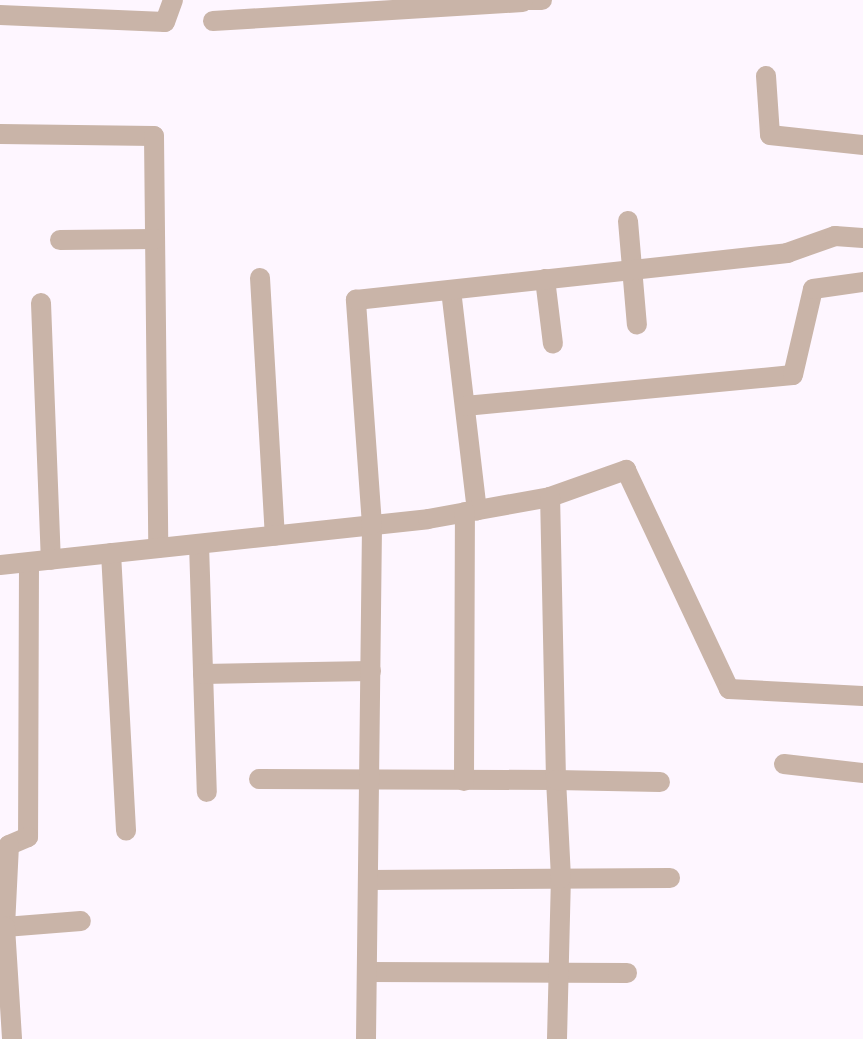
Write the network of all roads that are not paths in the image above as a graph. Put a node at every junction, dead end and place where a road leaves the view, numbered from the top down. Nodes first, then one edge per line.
1 (173, 0) edge
2 (542, 0) edge
3 (522, 1) edge
4 (0, 15) edge
5 (213, 21) dead end
6 (766, 76) dead end
7 (0, 134) edge
8 (863, 145) edge
9 (628, 221) dead end
10 (863, 238) edge
11 (155, 239) junction
12 (60, 240) dead end
13 (633, 270) junction
14 (260, 278) dead end
15 (544, 279) junction
16 (863, 282) edge
17 (451, 290) junction
18 (41, 303) dead end
19 (637, 325) dead end
20 (553, 344) dead end
21 (465, 406) junction
22 (550, 497) junction
23 (471, 511) junction
24 (372, 525) junction
25 (275, 536) junction
26 (199, 544) junction
27 (158, 548) junction
28 (111, 553) junction
29 (51, 560) junction
30 (29, 563) junction
31 (0, 565) edge
32 (370, 671) junction
33 (203, 674) junction
34 (863, 696) edge
35 (784, 764) dead end
36 (863, 773) edge
37 (259, 779) dead end
38 (556, 780) junction
39 (369, 781) junction
40 (464, 781) junction
41 (660, 782) dead end
42 (207, 792) dead end
43 (126, 831) dead end
44 (561, 878) junction
45 (670, 878) dead end
46 (368, 880) junction
47 (81, 921) dead end
48 (3, 927) edge
49 (557, 971) junction
50 (367, 972) junction
51 (627, 974) dead end
52 (12, 1039) edge
53 (366, 1039) edge
54 (557, 1039) edge

1 - 4 street
2 - 3 street
3 - 5 street
6 - 8 street
7 - 11 street
9 - 13 street
10 - 13 street
11 - 12 street
11 - 27 street
13 - 15 street
13 - 19 street
14 - 25 street
15 - 17 street
15 - 20 street
16 - 21 street
17 - 21 street
17 - 24 street
18 - 29 street
21 - 23 street
22 - 23 street
22 - 34 street
22 - 38 street
23 - 24 street
23 - 40 street
24 - 25 street
24 - 32 street
25 - 26 street
26 - 27 street
26 - 33 street
27 - 28 street
28 - 29 street
28 - 43 street
29 - 30 street
30 - 31 street
30 - 48 street
32 - 33 street
32 - 39 street
33 - 42 street
35 - 36 street
37 - 39 street
38 - 40 street
38 - 41 street
38 - 44 street
39 - 40 street
39 - 46 street
44 - 45 street
44 - 46 street
44 - 49 street
46 - 50 street
47 - 48 street
48 - 52 street
49 - 50 street
49 - 51 street
49 - 54 street
50 - 53 street

